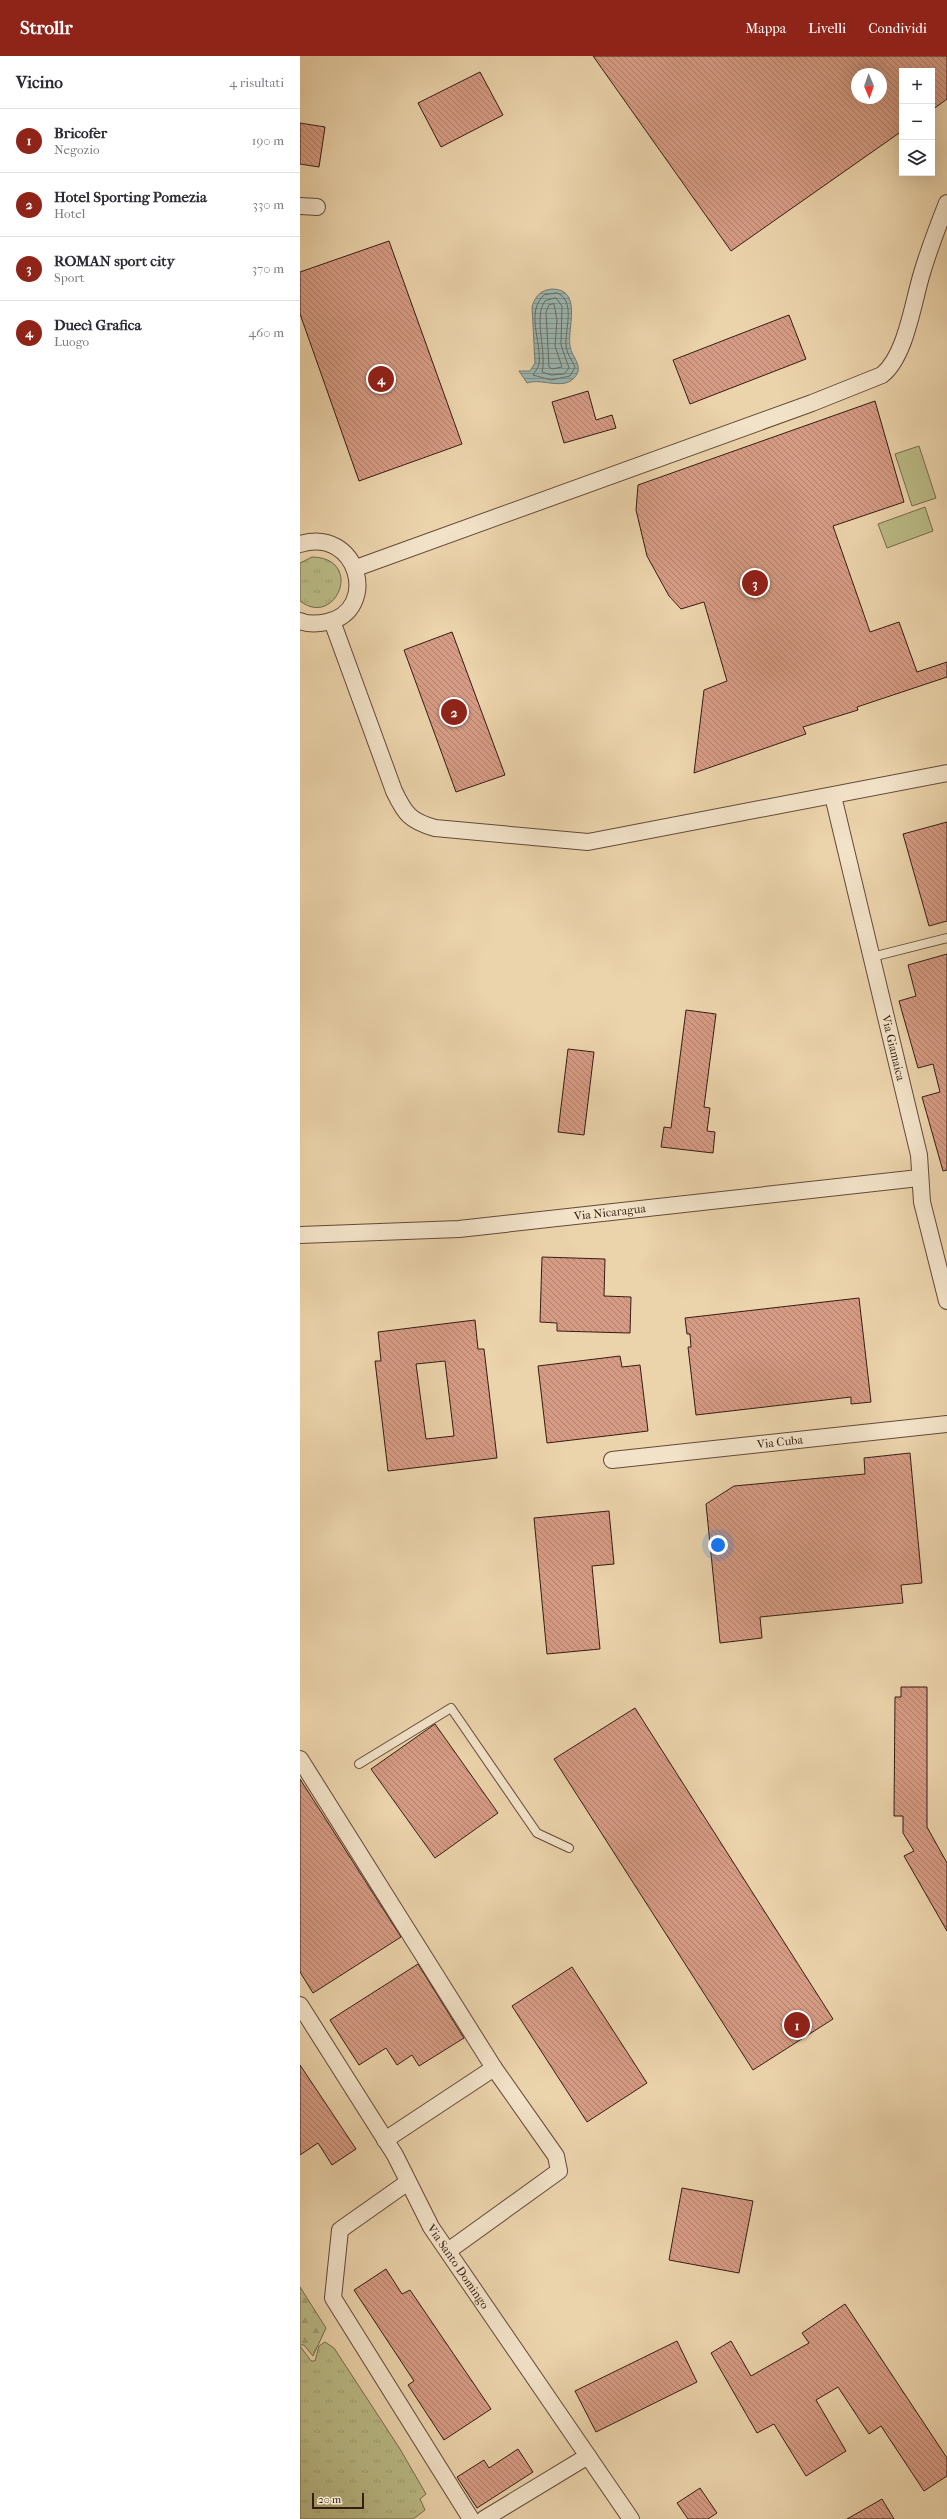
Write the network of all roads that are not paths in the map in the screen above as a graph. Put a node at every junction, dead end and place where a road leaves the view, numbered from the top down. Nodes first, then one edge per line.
1 (947, 204) edge
2 (300, 206) edge
3 (317, 207) dead end
4 (300, 544) edge
5 (356, 568) junction
6 (300, 621) edge
7 (332, 621) junction
8 (947, 773) edge
9 (833, 796) junction
10 (947, 938) edge
11 (872, 958) junction
12 (919, 1178) junction
13 (300, 1235) edge
14 (947, 1301) edge
15 (947, 1424) edge
16 (612, 1460) dead end
17 (300, 1759) edge
18 (359, 1764) dead end
19 (569, 1848) dead end
20 (300, 2004) edge
21 (494, 2068) junction
22 (385, 2140) junction
23 (408, 2182) junction
24 (448, 2251) junction
25 (588, 2456) junction
26 (471, 2519) edge
27 (484, 2519) edge
28 (631, 2519) edge

1 - 5 street
2 - 3 street
4 - 5 street
5 - 7 street
6 - 7 street
7 - 9 street
8 - 9 street
9 - 11 street, Via Giamaica
10 - 11 lane
11 - 12 street, Via Giamaica
12 - 13 street, Via Nicaragua
12 - 14 street, Via Giamaica
15 - 16 street, Via Cuba
17 - 21 street
18 - 19 lane
20 - 22 street, Via Santo Domingo
21 - 22 street
21 - 24 street
22 - 23 street, Via Santo Domingo
23 - 24 street, Via Santo Domingo
23 - 26 street
24 - 25 street, Via Santo Domingo
25 - 27 street
25 - 28 street, Via Santo Domingo

